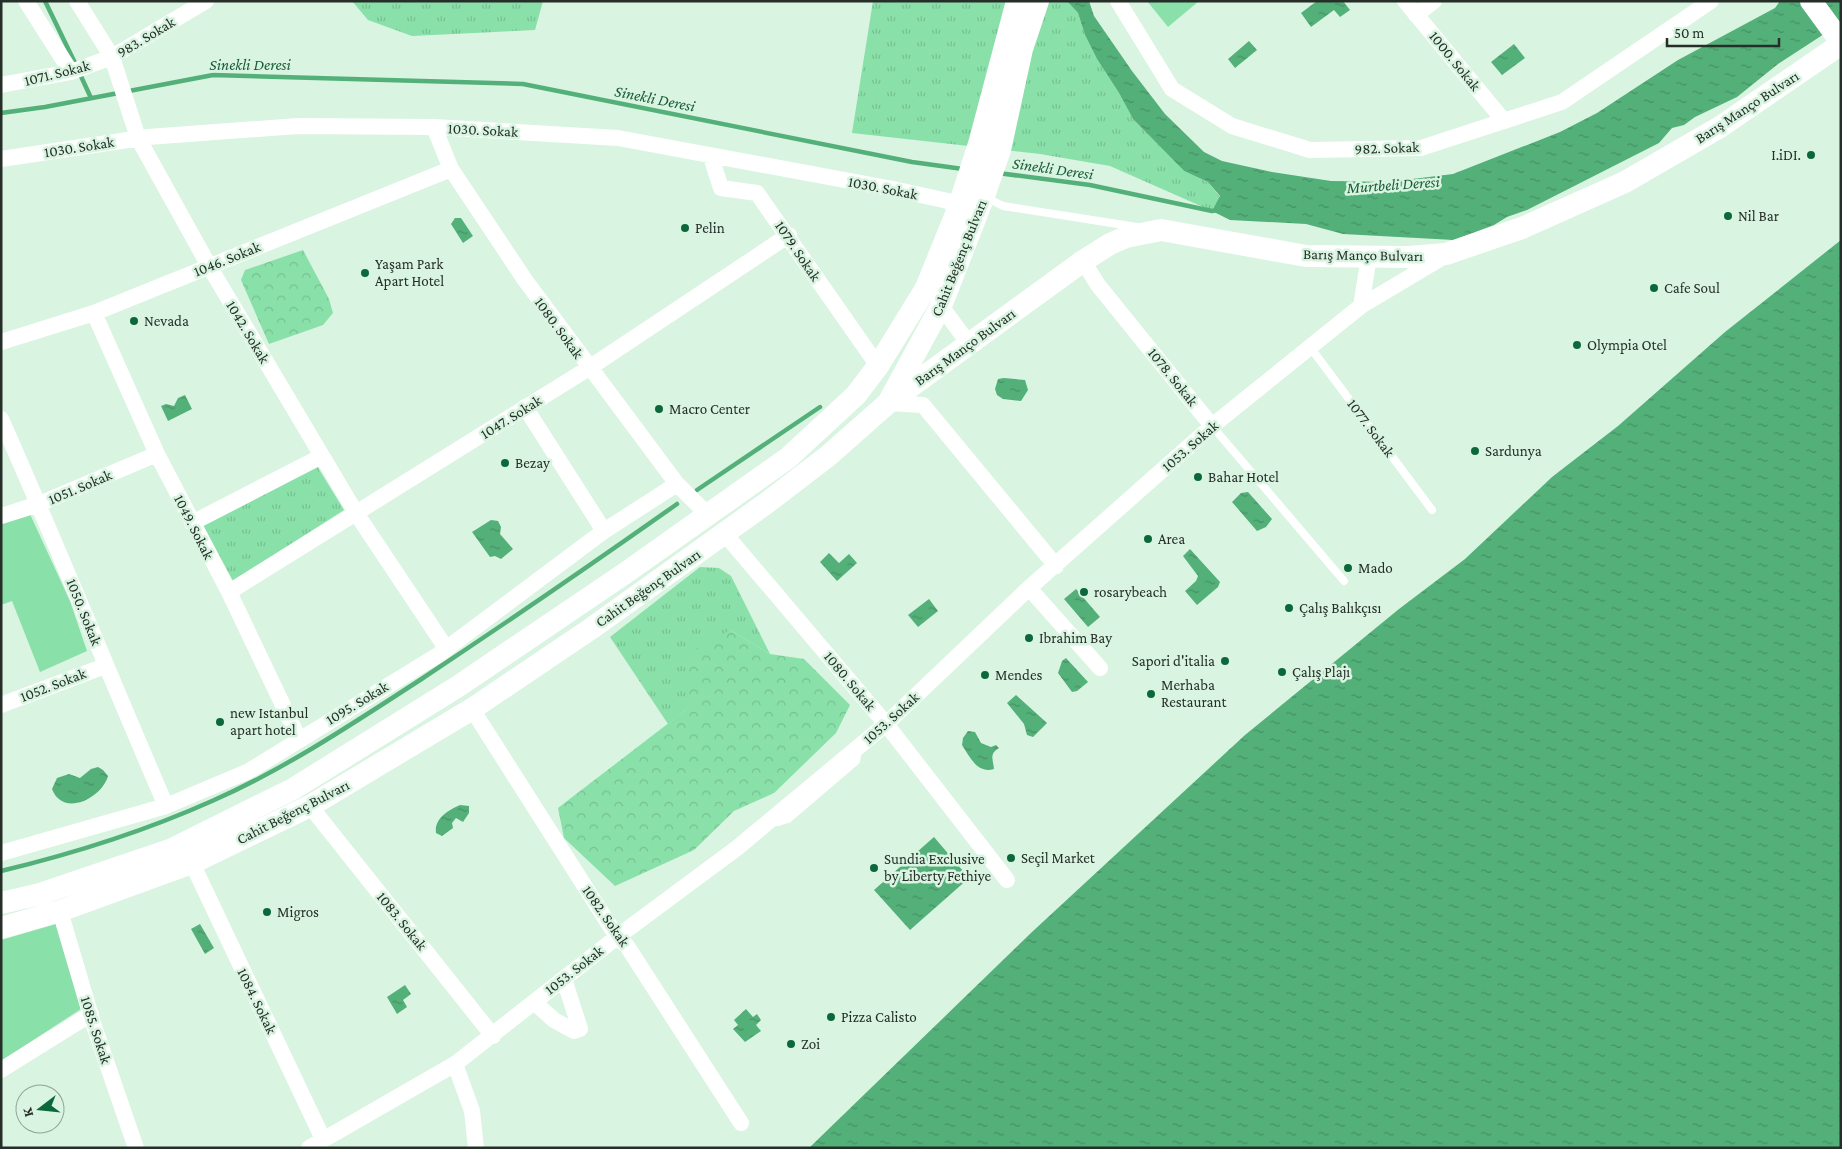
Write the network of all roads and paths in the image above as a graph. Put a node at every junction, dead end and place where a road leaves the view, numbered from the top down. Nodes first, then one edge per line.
1 (26, 1) edge
2 (77, 1) edge
3 (206, 1) edge
4 (1017, 1) edge
5 (1038, 1) edge
6 (1118, 1) edge
7 (1405, 1) edge
8 (1434, 1) edge
9 (1711, 1) edge
10 (1810, 1) edge
11 (1416, 15) junction
12 (1841, 43) edge
13 (112, 58) junction
14 (71, 72) junction
15 (1, 85) edge
16 (1504, 121) junction
17 (434, 127) junction
18 (138, 138) junction
19 (989, 147) junction
20 (711, 157) junction
21 (1, 159) edge
22 (451, 169) junction
23 (979, 189) junction
24 (958, 209) junction
25 (1162, 230) junction
26 (789, 235) junction
27 (1446, 254) junction
28 (1369, 257) junction
29 (1083, 261) junction
30 (209, 266) junction
31 (941, 306) junction
32 (1361, 306) junction
33 (94, 313) junction
34 (1, 342) edge
35 (969, 344) junction
36 (1310, 347) junction
37 (878, 366) junction
38 (589, 368) junction
39 (856, 394) junction
40 (888, 403) junction
41 (525, 407) junction
42 (1, 420) edge
43 (1212, 426) junction
44 (157, 454) junction
45 (322, 456) junction
46 (677, 484) junction
47 (39, 504) junction
48 (1432, 510) dead end
49 (356, 513) junction
50 (707, 514) junction
51 (1, 516) edge
52 (192, 523) junction
53 (604, 531) junction
54 (725, 534) junction
55 (1056, 566) junction
56 (1344, 581) dead end
57 (1029, 588) junction
58 (228, 592) junction
59 (446, 648) junction
60 (105, 666) junction
61 (1100, 668) dead end
62 (1, 705) edge
63 (472, 709) junction
64 (886, 724) junction
65 (299, 738) junction
66 (166, 806) junction
67 (310, 806) junction
68 (1, 853) edge
69 (192, 862) junction
70 (1007, 880) dead end
71 (1, 903) edge
72 (60, 911) junction
73 (1, 928) edge
74 (617, 937) junction
75 (564, 979) junction
76 (534, 1002) junction
77 (91, 1014) junction
78 (493, 1036) junction
79 (455, 1064) junction
80 (1, 1070) edge
81 (741, 1123) dead end
82 (324, 1139) junction
83 (136, 1148) edge
84 (309, 1148) edge
85 (476, 1148) edge

1 - 14 street
2 - 13 street, 1042. Sokak
3 - 13 street, 983. Sokak
4 - 19 main road, Cahit Beğenç Bulvarı
5 - 19 main road, Cahit Beğenç Bulvarı
6 - 16 street, 982. Sokak
7 - 11 street, 1000. Sokak
8 - 11 street
9 - 16 street, 982. Sokak
10 - 12 main road, Barış Manço Bulvarı
11 - 16 street, 1000. Sokak
12 - 27 main road, Barış Manço Bulvarı
13 - 14 street, 1071. Sokak
13 - 18 street, 1042. Sokak
14 - 15 street, 1071. Sokak
17 - 18 street, 1030. Sokak
17 - 20 street, 1030. Sokak
17 - 22 street, 1080. Sokak
18 - 21 street, 1030. Sokak
18 - 30 street, 1042. Sokak
19 - 23 main road, Cahit Beğenç Bulvarı
20 - 24 street, 1030. Sokak
20 - 26 street, 1079. Sokak
22 - 30 street, 1046. Sokak
22 - 38 street, 1080. Sokak
23 - 24 main road, Cahit Beğenç Bulvarı
23 - 25 lane
23 - 31 main road, Cahit Beğenç Bulvarı
24 - 37 main road, Cahit Beğenç Bulvarı
25 - 28 main road, Barış Manço Bulvarı
25 - 29 main road, Barış Manço Bulvarı
26 - 37 street, 1079. Sokak
26 - 38 street, 1047. Sokak
27 - 28 main road, Barış Manço Bulvarı
27 - 32 street, 1053. Sokak
28 - 32 street
29 - 35 main road, Barış Manço Bulvarı
29 - 43 street, 1078. Sokak
30 - 33 street, 1046. Sokak
30 - 45 street, 1042. Sokak
31 - 35 street
31 - 40 main road, Cahit Beğenç Bulvarı
32 - 36 street, 1053. Sokak
33 - 34 street, 1046. Sokak
33 - 44 street, 1049. Sokak
35 - 40 main road, Barış Manço Bulvarı
36 - 43 street, 1053. Sokak
36 - 48 lane, 1077. Sokak
37 - 39 main road, Cahit Beğenç Bulvarı
38 - 41 street, 1047. Sokak
38 - 46 street, 1080. Sokak
39 - 40 main road
39 - 50 main road, Cahit Beğenç Bulvarı
40 - 54 main road, Cahit Beğenç Bulvarı
40 - 55 street
41 - 49 street, 1047. Sokak
41 - 53 street
42 - 47 street, 1050. Sokak
43 - 55 street, 1053. Sokak
43 - 56 lane, 1078. Sokak
44 - 47 street, 1051. Sokak
44 - 52 street, 1049. Sokak
45 - 49 street, 1042. Sokak
45 - 52 street
46 - 50 street, 1080. Sokak
46 - 53 street, 1095. Sokak
47 - 51 street, 1051. Sokak
47 - 60 street, 1050. Sokak
49 - 58 street, 1047. Sokak
49 - 59 street, 1042. Sokak
50 - 71 main road, Cahit Beğenç Bulvarı
52 - 58 street, 1049. Sokak
53 - 59 street, 1095. Sokak
54 - 63 main road, Cahit Beğenç Bulvarı
54 - 64 street, 1080. Sokak
55 - 57 street, 1053. Sokak
57 - 61 street
57 - 64 street, 1053. Sokak
58 - 65 street, 1049. Sokak
59 - 65 street, 1095. Sokak
60 - 62 street, 1052. Sokak
60 - 66 street, 1050. Sokak
63 - 67 main road, Cahit Beğenç Bulvarı
63 - 74 street, 1082. Sokak
64 - 70 street, 1080. Sokak
64 - 74 street, 1053. Sokak
65 - 66 street, 1095. Sokak
66 - 68 street, 1095. Sokak
67 - 69 main road, Cahit Beğenç Bulvarı
67 - 78 street, 1083. Sokak
69 - 72 main road, Cahit Beğenç Bulvarı
69 - 82 street, 1084. Sokak
72 - 73 main road, Cahit Beğenç Bulvarı
72 - 77 street, 1085. Sokak
74 - 75 street, 1053. Sokak
74 - 81 street, 1082. Sokak
75 - 76 street, 1053. Sokak
75 - 76 street
76 - 78 street, 1053. Sokak
77 - 80 street
77 - 83 street, 1085. Sokak
78 - 79 street, 1053. Sokak
79 - 82 street, 1053. Sokak
79 - 85 street
82 - 84 street, 1053. Sokak

